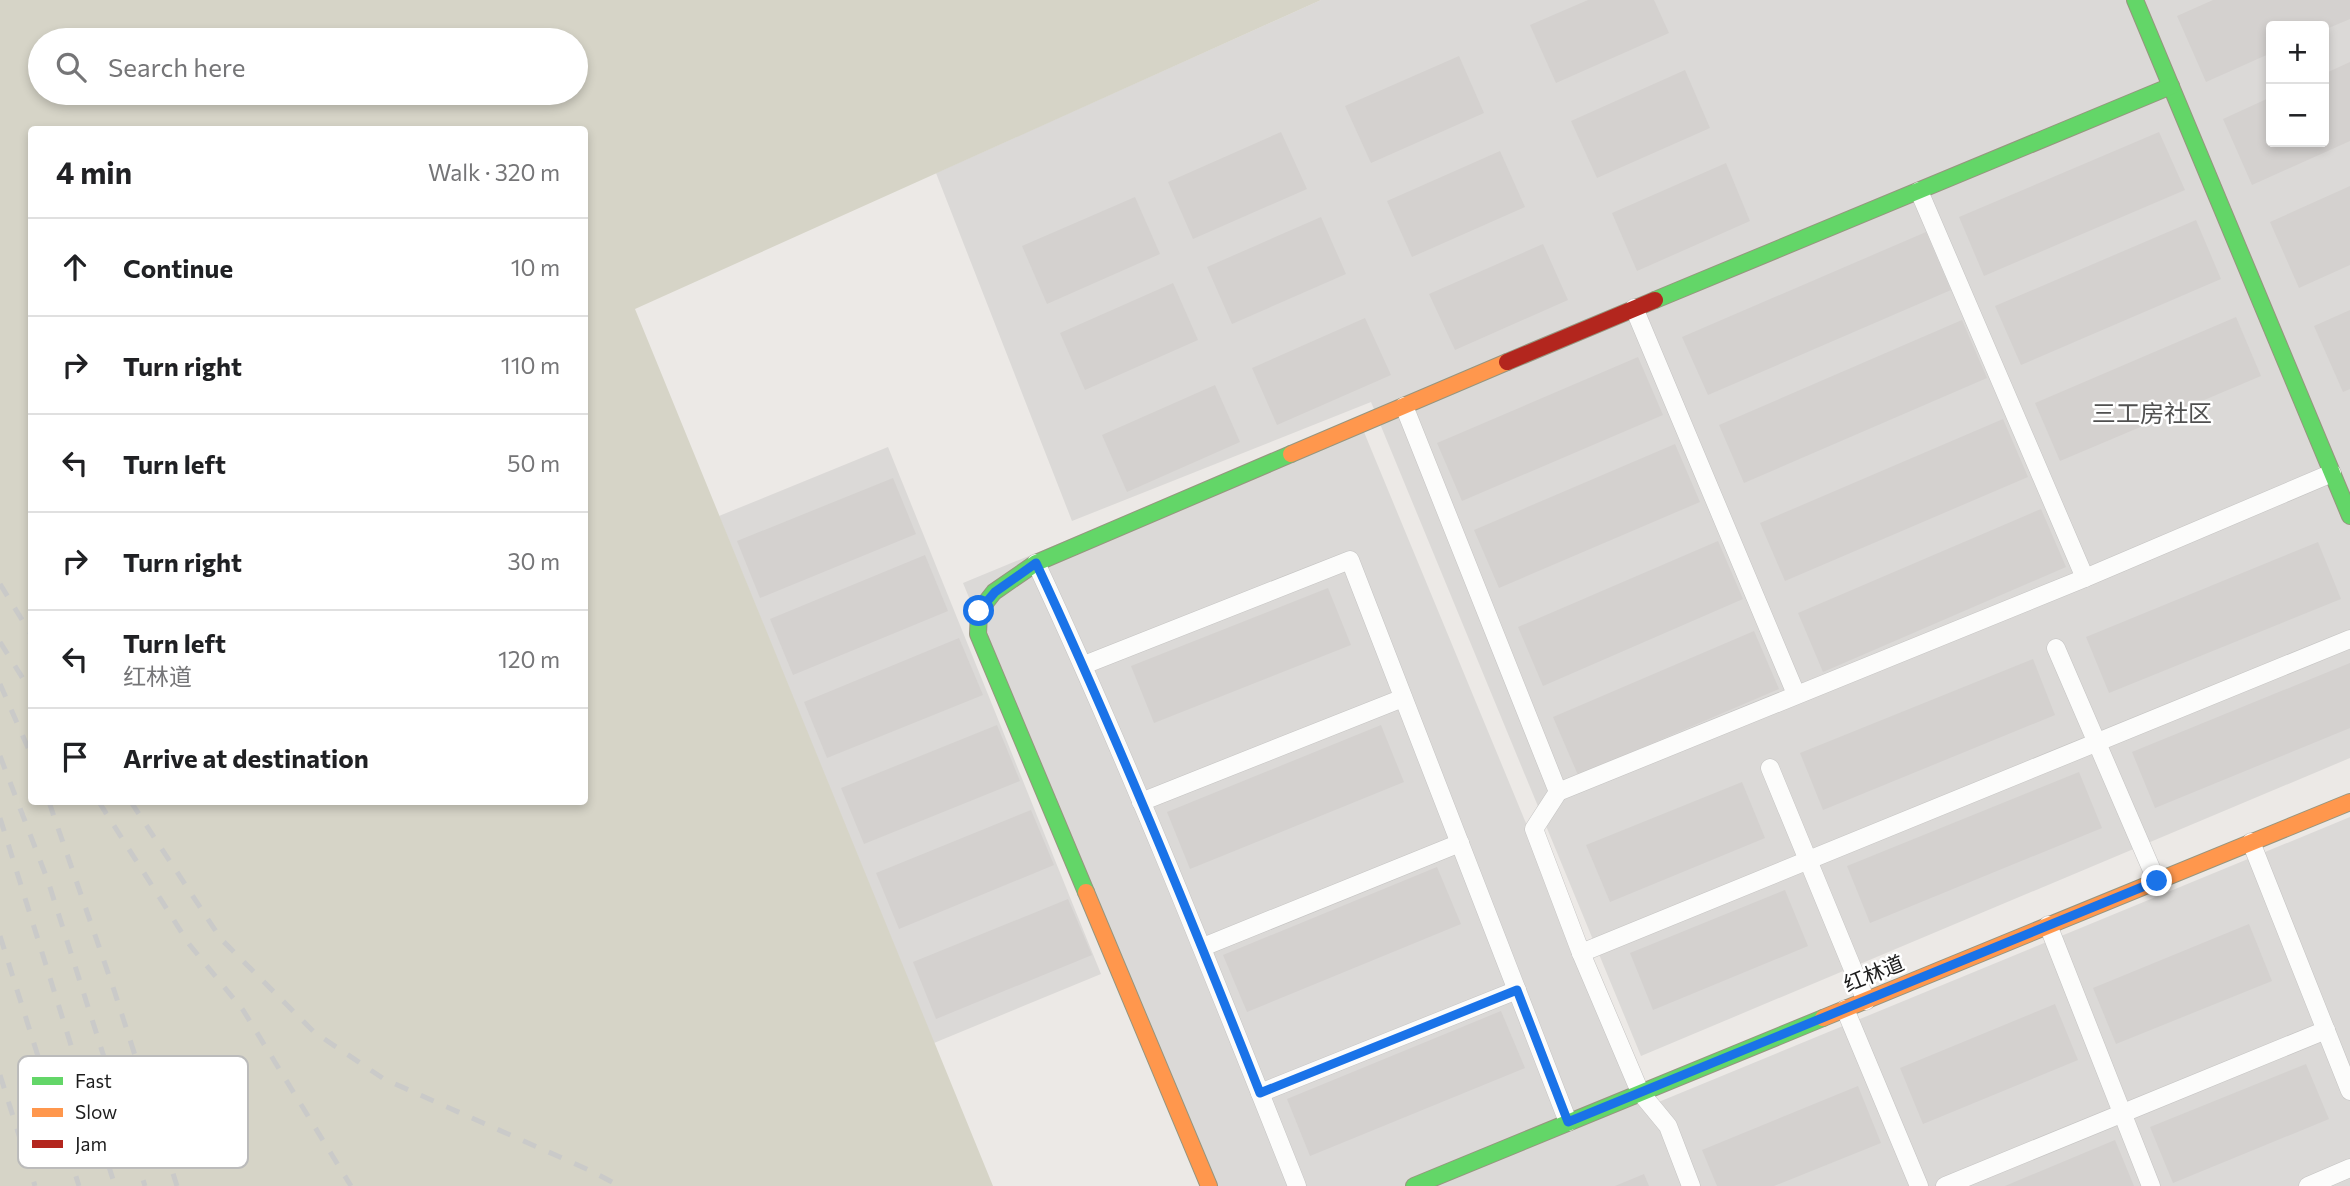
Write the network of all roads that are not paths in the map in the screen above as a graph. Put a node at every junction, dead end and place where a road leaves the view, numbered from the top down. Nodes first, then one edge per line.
1 (2135, 0) edge
2 (2171, 86) junction
3 (1919, 191) junction
4 (1634, 308) junction
5 (1404, 405) junction
6 (2332, 474) junction
7 (2350, 516) edge
8 (1036, 563) junction
9 (2085, 578) junction
10 (2350, 639) edge
11 (2056, 648) dead end
12 (1084, 665) junction
13 (1796, 694) junction
14 (1403, 698) junction
15 (2096, 743) junction
16 (1770, 768) dead end
17 (1558, 792) junction
18 (1141, 802) junction
19 (2350, 802) edge
20 (2251, 842) junction
21 (1460, 843) junction
22 (1808, 861) junction
23 (2157, 881) junction
24 (2048, 925) junction
25 (1203, 947) junction
26 (1581, 953) junction
27 (1517, 990) junction
28 (1866, 1001) junction
29 (1845, 1009) junction
30 (2326, 1030) junction
31 (2350, 1091) edge
32 (1640, 1092) junction
33 (1260, 1093) junction
34 (2122, 1113) junction
35 (1568, 1122) junction
36 (2350, 1168) edge
37 (1209, 1186) edge
38 (1297, 1186) edge
39 (1414, 1186) edge
40 (1690, 1186) edge
41 (1919, 1186) edge
42 (1945, 1186) edge
43 (2151, 1186) edge
44 (2308, 1186) edge

1 - 2 street
2 - 3 street
2 - 6 street
3 - 4 street
3 - 9 lane
4 - 5 street
4 - 13 lane
5 - 8 street
5 - 17 lane
6 - 7 street
6 - 9 lane
8 - 12 lane
8 - 37 street
9 - 13 lane
10 - 15 lane
11 - 15 lane
12 - 14 lane
12 - 18 lane
13 - 17 lane
14 - 18 lane
14 - 21 lane
15 - 22 lane
15 - 23 lane
16 - 22 lane
17 - 26 lane
18 - 25 lane
19 - 20 street, 红林道
20 - 23 street, 红林道
20 - 30 lane
21 - 25 lane
21 - 27 lane
22 - 26 lane
22 - 28 lane
23 - 24 street, 红林道
24 - 28 street, 红林道
24 - 34 lane
25 - 33 lane
26 - 32 lane
27 - 33 lane
27 - 35 lane
28 - 29 street, 红林道
29 - 32 street, 红林道
29 - 41 lane
30 - 31 lane
30 - 34 lane
32 - 35 street, 红林道
32 - 40 lane
33 - 38 lane
34 - 42 lane
34 - 43 lane
35 - 39 street, 红林道
36 - 44 lane

